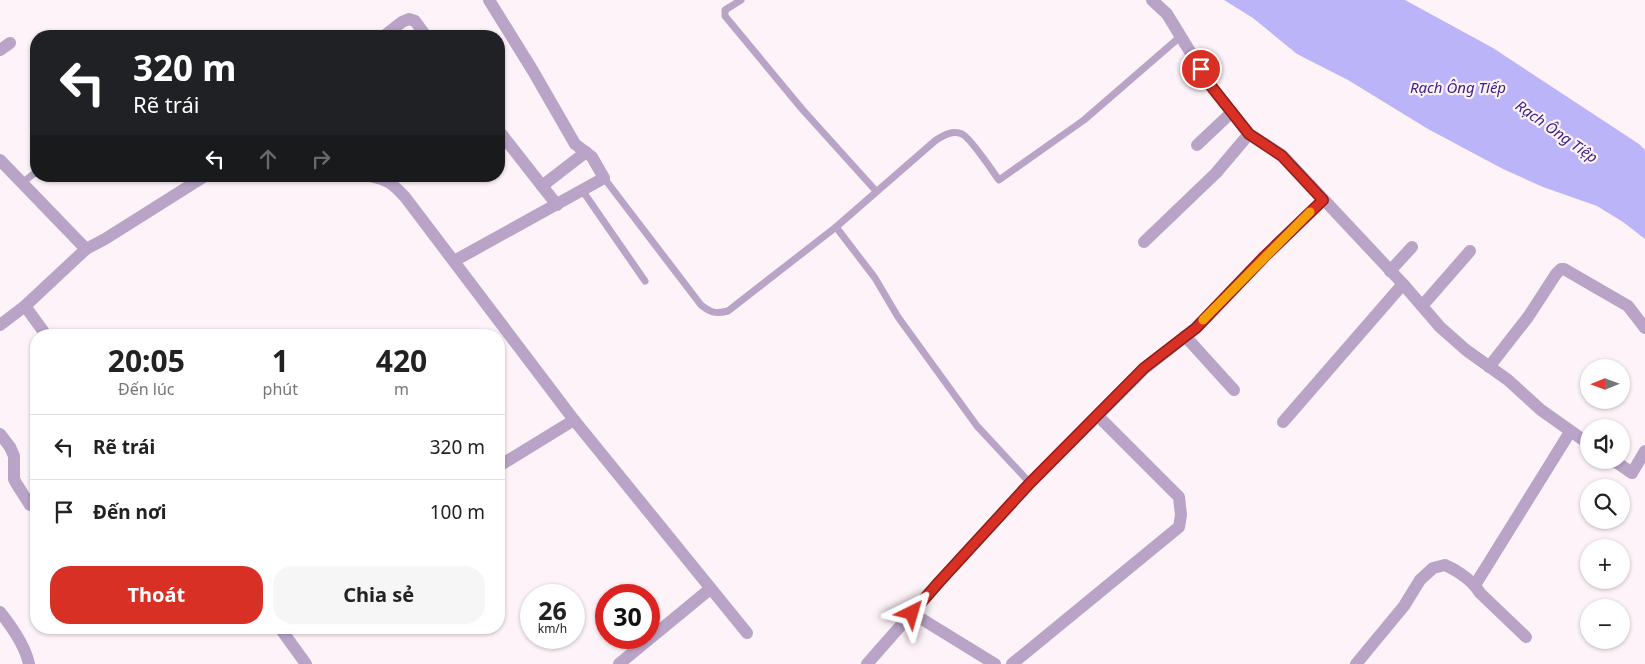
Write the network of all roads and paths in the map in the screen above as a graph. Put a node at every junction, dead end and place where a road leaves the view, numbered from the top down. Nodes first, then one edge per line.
1 (489, 0) edge
2 (741, 0) edge
3 (1152, 0) edge
4 (392, 30) edge
5 (421, 30) edge
6 (1181, 36) junction
7 (1232, 112) junction
8 (1249, 134) junction
9 (505, 139) edge
10 (1197, 145) dead end
11 (589, 155) junction
12 (0, 160) edge
13 (30, 177) edge
14 (604, 178) junction
15 (195, 182) edge
16 (389, 182) edge
17 (22, 183) junction
18 (542, 186) junction
19 (582, 190) junction
20 (876, 191) junction
21 (1323, 200) junction
22 (556, 205) junction
23 (836, 227) junction
24 (1144, 242) dead end
25 (1412, 247) dead end
26 (86, 249) junction
27 (1470, 251) dead end
28 (454, 261) junction
29 (1390, 271) junction
30 (645, 281) dead end
31 (1403, 284) junction
32 (25, 306) junction
33 (1422, 306) junction
34 (0, 325) edge
35 (1645, 328) edge
36 (42, 329) edge
37 (1185, 336) junction
38 (1489, 367) junction
39 (1234, 390) dead end
40 (1098, 416) junction
41 (574, 420) junction
42 (1283, 422) dead end
43 (1570, 432) junction
44 (0, 434) edge
45 (1580, 438) edge
46 (1645, 451) edge
47 (505, 462) edge
48 (1626, 469) edge
49 (1030, 483) junction
50 (30, 505) dead end
51 (1475, 585) junction
52 (710, 589) junction
53 (0, 612) edge
54 (912, 613) junction
55 (747, 633) dead end
56 (284, 634) edge
57 (1526, 637) dead end
58 (29, 664) edge
59 (306, 664) edge
60 (619, 664) edge
61 (867, 664) edge
62 (995, 664) edge
63 (1012, 664) edge
64 (1356, 664) edge

1 - 11 street
2 - 20 lane
3 - 6 street
4 - 5 street
6 - 7 street
6 - 20 lane
7 - 8 street
7 - 10 street
8 - 21 street
8 - 24 street
9 - 18 street
11 - 14 street
11 - 18 street
12 - 17 street
13 - 17 lane
14 - 19 street
14 - 23 lane
15 - 26 street
16 - 28 street
17 - 26 street
18 - 22 street
19 - 22 street
19 - 30 lane
20 - 23 lane
21 - 29 street
21 - 37 street
22 - 28 street
23 - 49 lane
25 - 29 street
26 - 32 street
27 - 33 street
28 - 41 street
29 - 31 street
31 - 33 street
31 - 42 street
32 - 34 street
32 - 36 street
33 - 38 street
35 - 38 street
37 - 39 street
37 - 40 street
38 - 43 street
40 - 49 street
40 - 63 street
41 - 47 street
41 - 52 street
43 - 45 street
43 - 51 street
44 - 50 street
46 - 48 street
49 - 54 street
51 - 57 street
51 - 64 street
52 - 55 street
52 - 60 street
53 - 58 street
54 - 61 street
54 - 62 street
56 - 59 street

